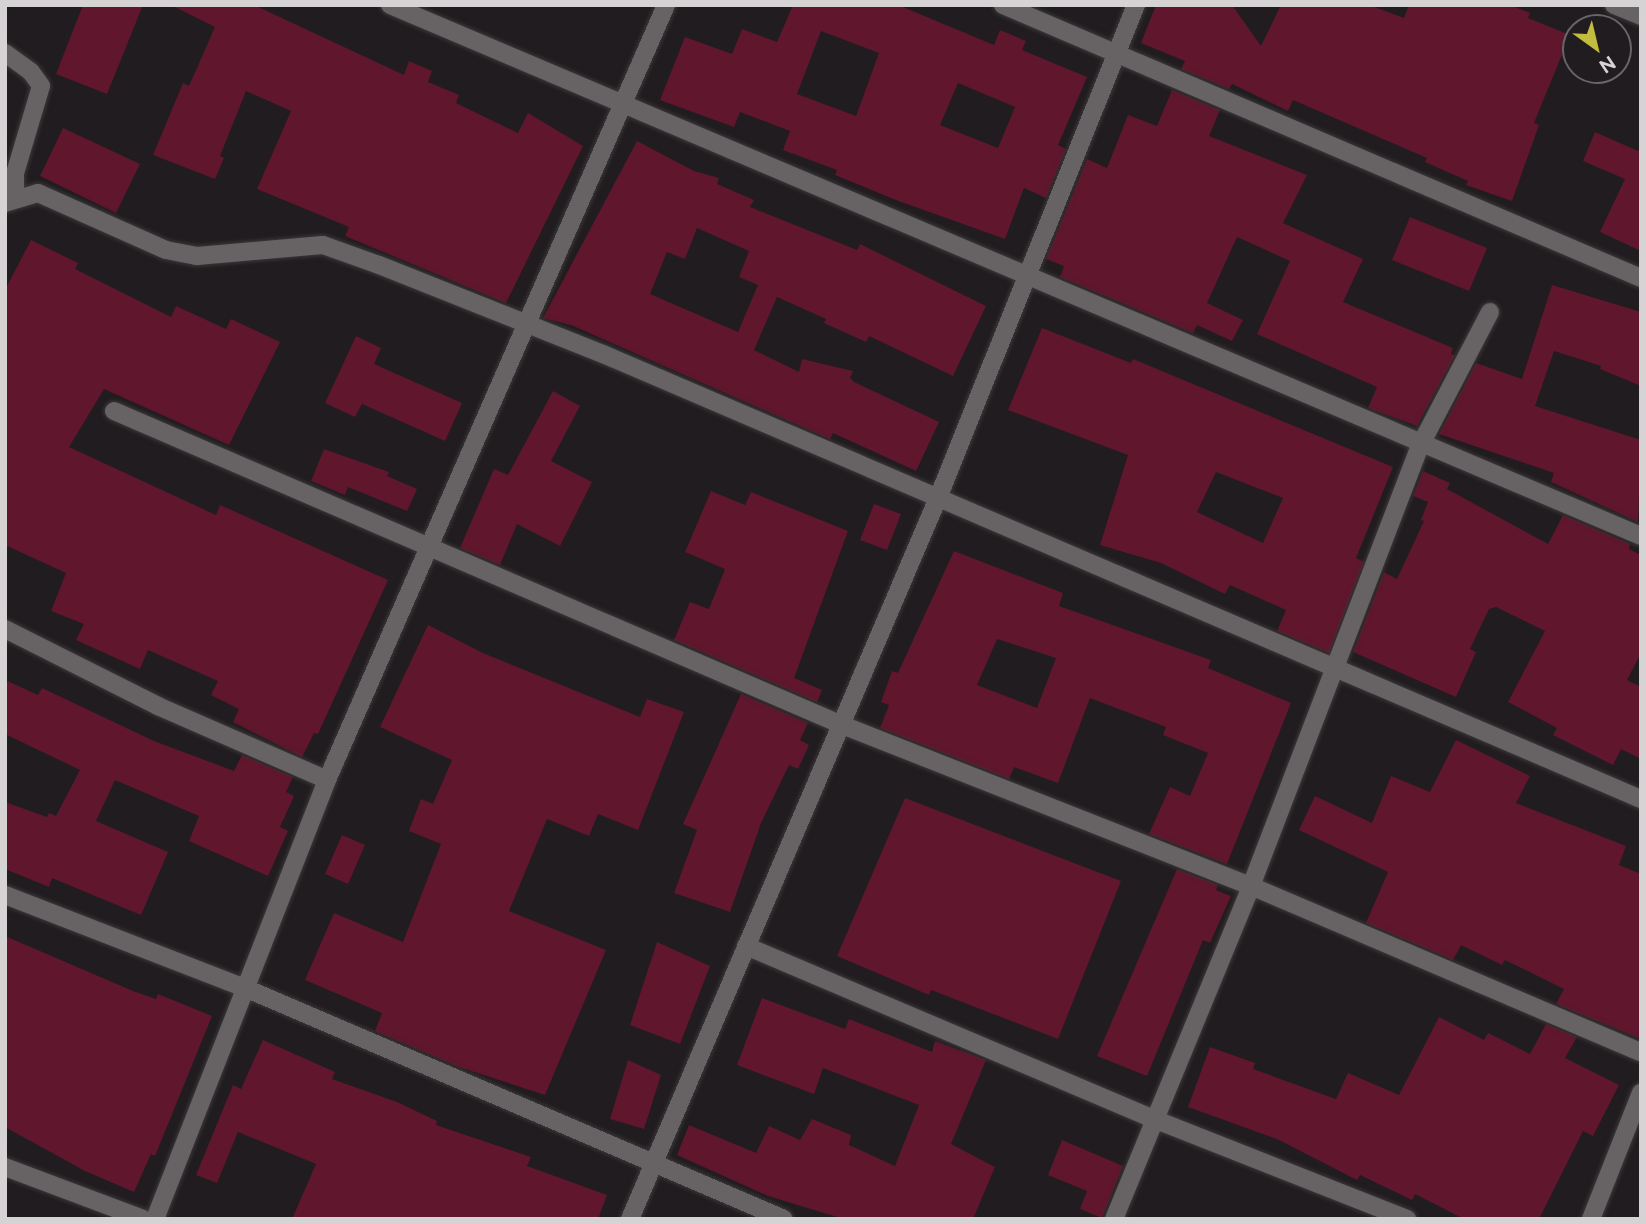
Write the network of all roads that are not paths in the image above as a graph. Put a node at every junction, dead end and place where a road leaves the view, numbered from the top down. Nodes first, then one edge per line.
1 (390, 5) edge
2 (666, 5) edge
3 (1003, 5) edge
4 (1136, 5) edge
5 (5, 53) edge
6 (1114, 53) junction
7 (624, 106) junction
8 (10, 200) edge
9 (1028, 276) junction
10 (1641, 278) edge
11 (1490, 312) dead end
12 (529, 326) junction
13 (114, 411) dead end
14 (1422, 444) junction
15 (938, 498) junction
16 (1641, 536) edge
17 (429, 547) junction
18 (5, 629) edge
19 (1336, 669) junction
20 (842, 725) junction
21 (327, 780) junction
22 (1641, 799) edge
23 (1251, 886) junction
24 (5, 895) edge
25 (746, 946) junction
26 (245, 988) junction
27 (1641, 1052) edge
28 (1641, 1093) edge
29 (1156, 1120) junction
30 (654, 1164) junction
31 (5, 1167) edge
32 (143, 1219) edge
33 (155, 1219) edge
34 (630, 1219) edge
35 (784, 1219) edge
36 (1114, 1219) edge
37 (1407, 1219) edge
38 (1591, 1219) edge

1 - 7 street
2 - 7 street
3 - 6 street
4 - 6 street
5 - 8 street
6 - 9 street
6 - 10 street
7 - 9 street
7 - 12 street
8 - 12 street
9 - 14 street
9 - 15 street
11 - 14 street
12 - 15 street
12 - 17 street
13 - 17 street
14 - 16 street
14 - 19 street
15 - 19 street
15 - 20 street
17 - 20 street
17 - 21 street
18 - 21 street
19 - 22 street
19 - 23 street
20 - 23 street
20 - 25 street
21 - 26 street
23 - 27 street
23 - 29 street
24 - 26 street
25 - 29 street
25 - 30 street
26 - 30 street
26 - 33 street
28 - 38 street
29 - 36 street
29 - 37 street
30 - 34 street
30 - 35 street
31 - 32 street

